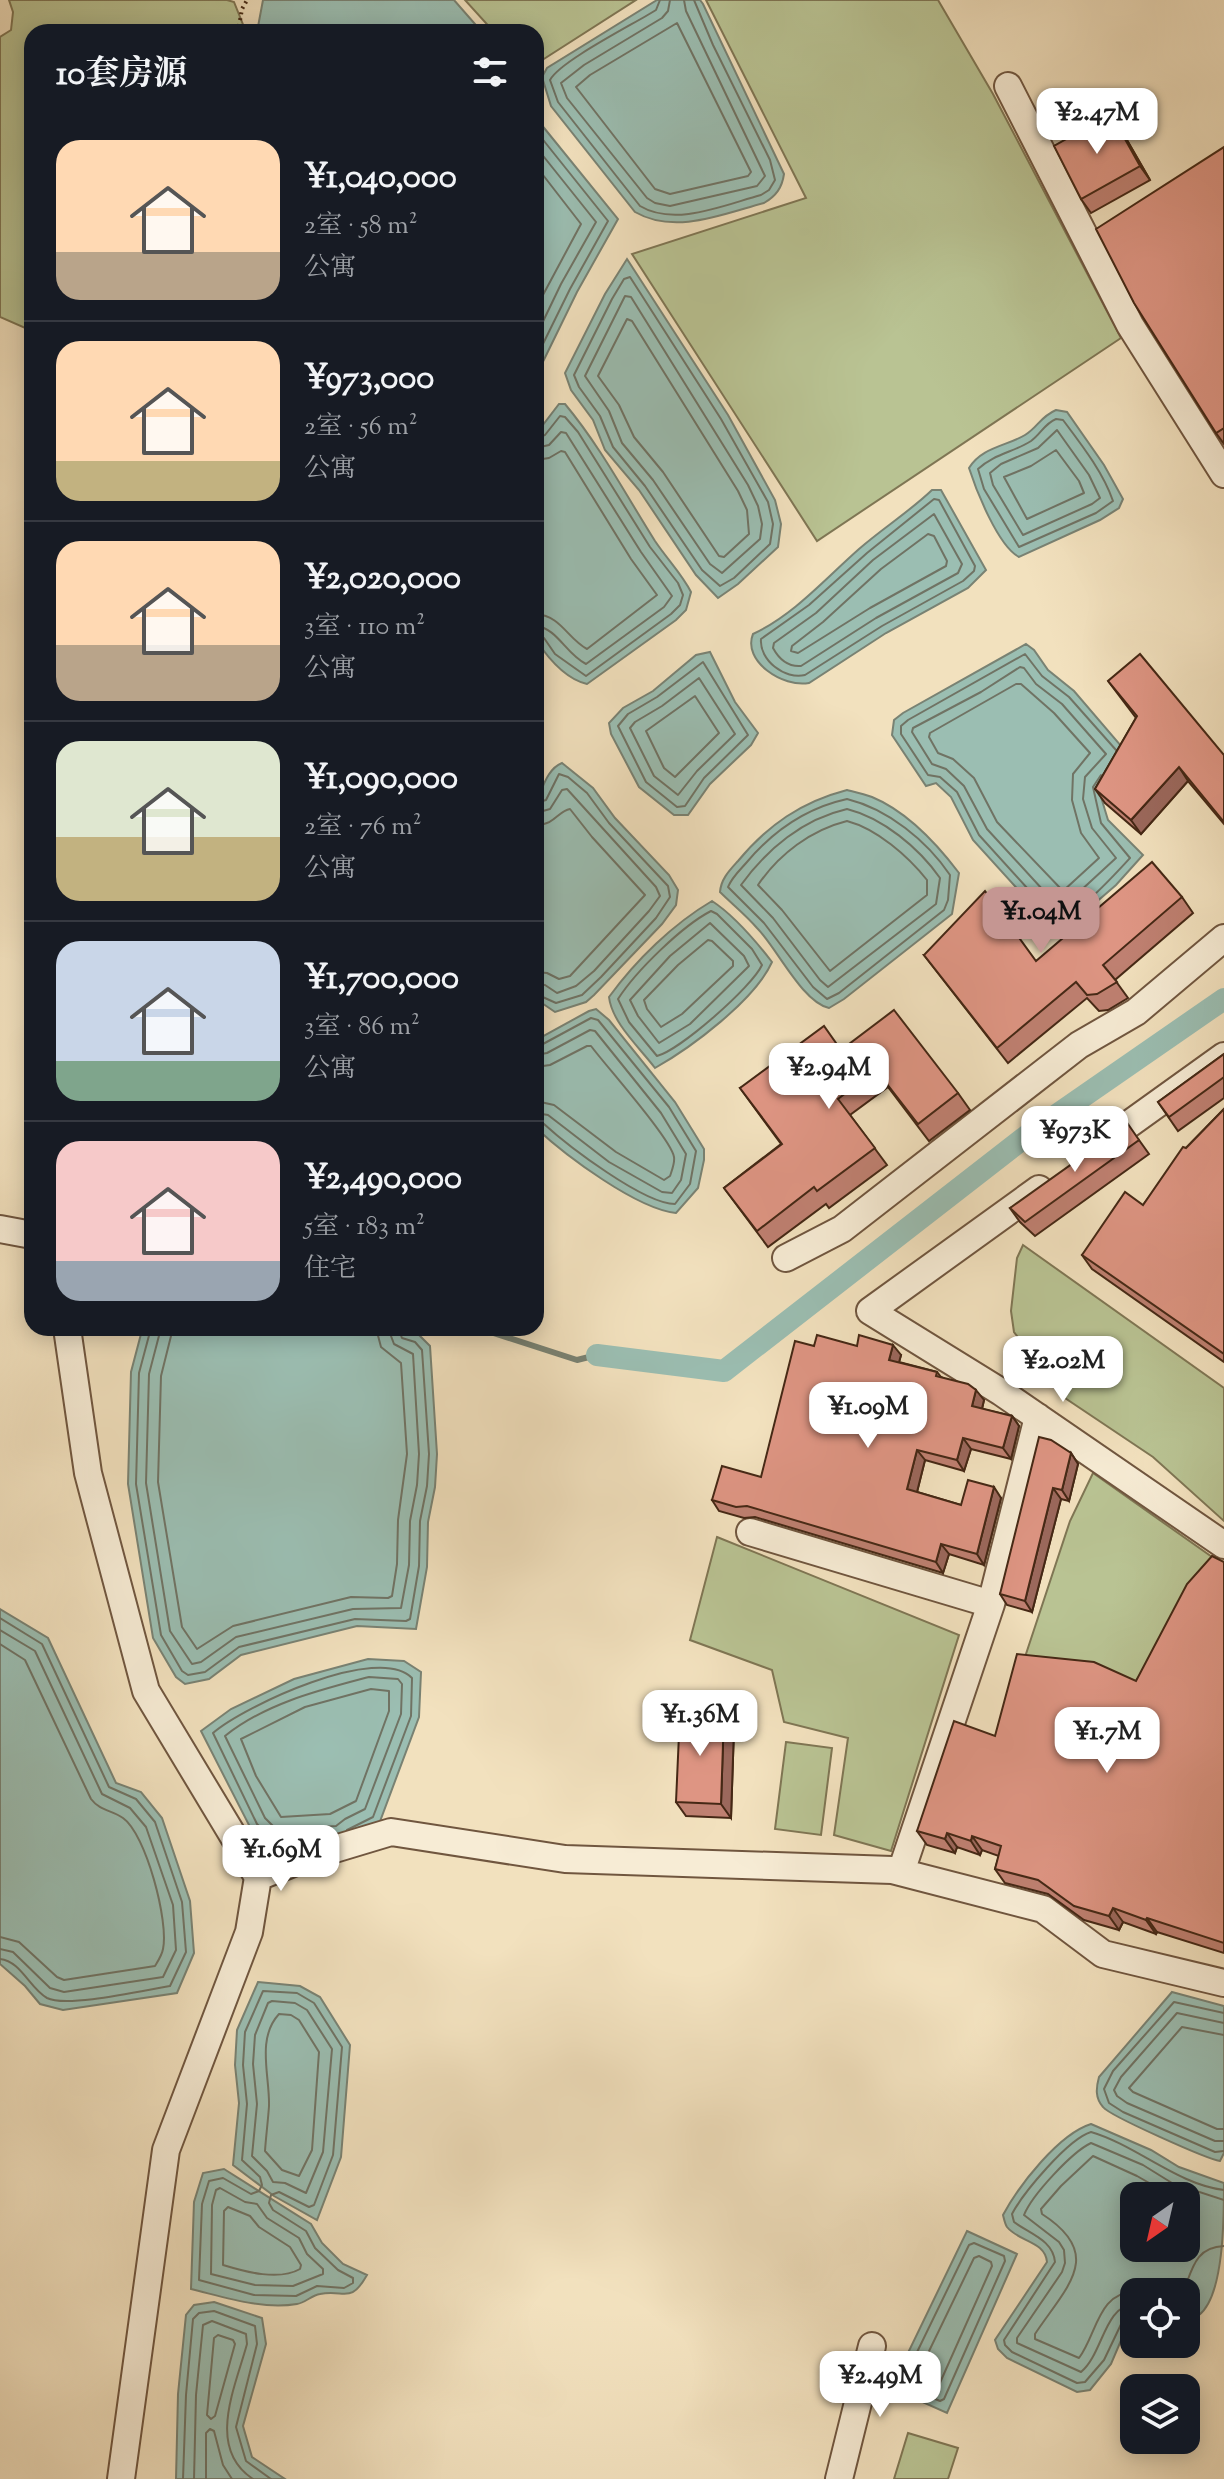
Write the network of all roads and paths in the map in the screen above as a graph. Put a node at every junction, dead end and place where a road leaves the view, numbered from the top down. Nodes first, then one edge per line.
1 (247, 0) edge
2 (239, 24) edge
3 (1008, 86) dead end
4 (1224, 474) edge
5 (1224, 938) edge
6 (1224, 1056) edge
7 (1085, 1156) edge
8 (1060, 1174) edge
9 (0, 1229) edge
10 (24, 1234) edge
11 (786, 1258) dead end
12 (68, 1336) edge
13 (1038, 1417) junction
14 (750, 1532) dead end
15 (1224, 1545) edge
16 (991, 1604) junction
17 (901, 1872) junction
18 (258, 1877) junction
19 (1224, 1983) edge
20 (872, 2346) dead end
21 (121, 2479) edge
22 (839, 2479) edge

1 - 2 path
3 - 4 street
5 - 11 street
6 - 7 street
8 - 13 street
9 - 10 street
12 - 18 street
13 - 15 street
13 - 16 street
14 - 16 street
16 - 17 street
17 - 18 street
17 - 19 street
18 - 21 street
20 - 22 street

